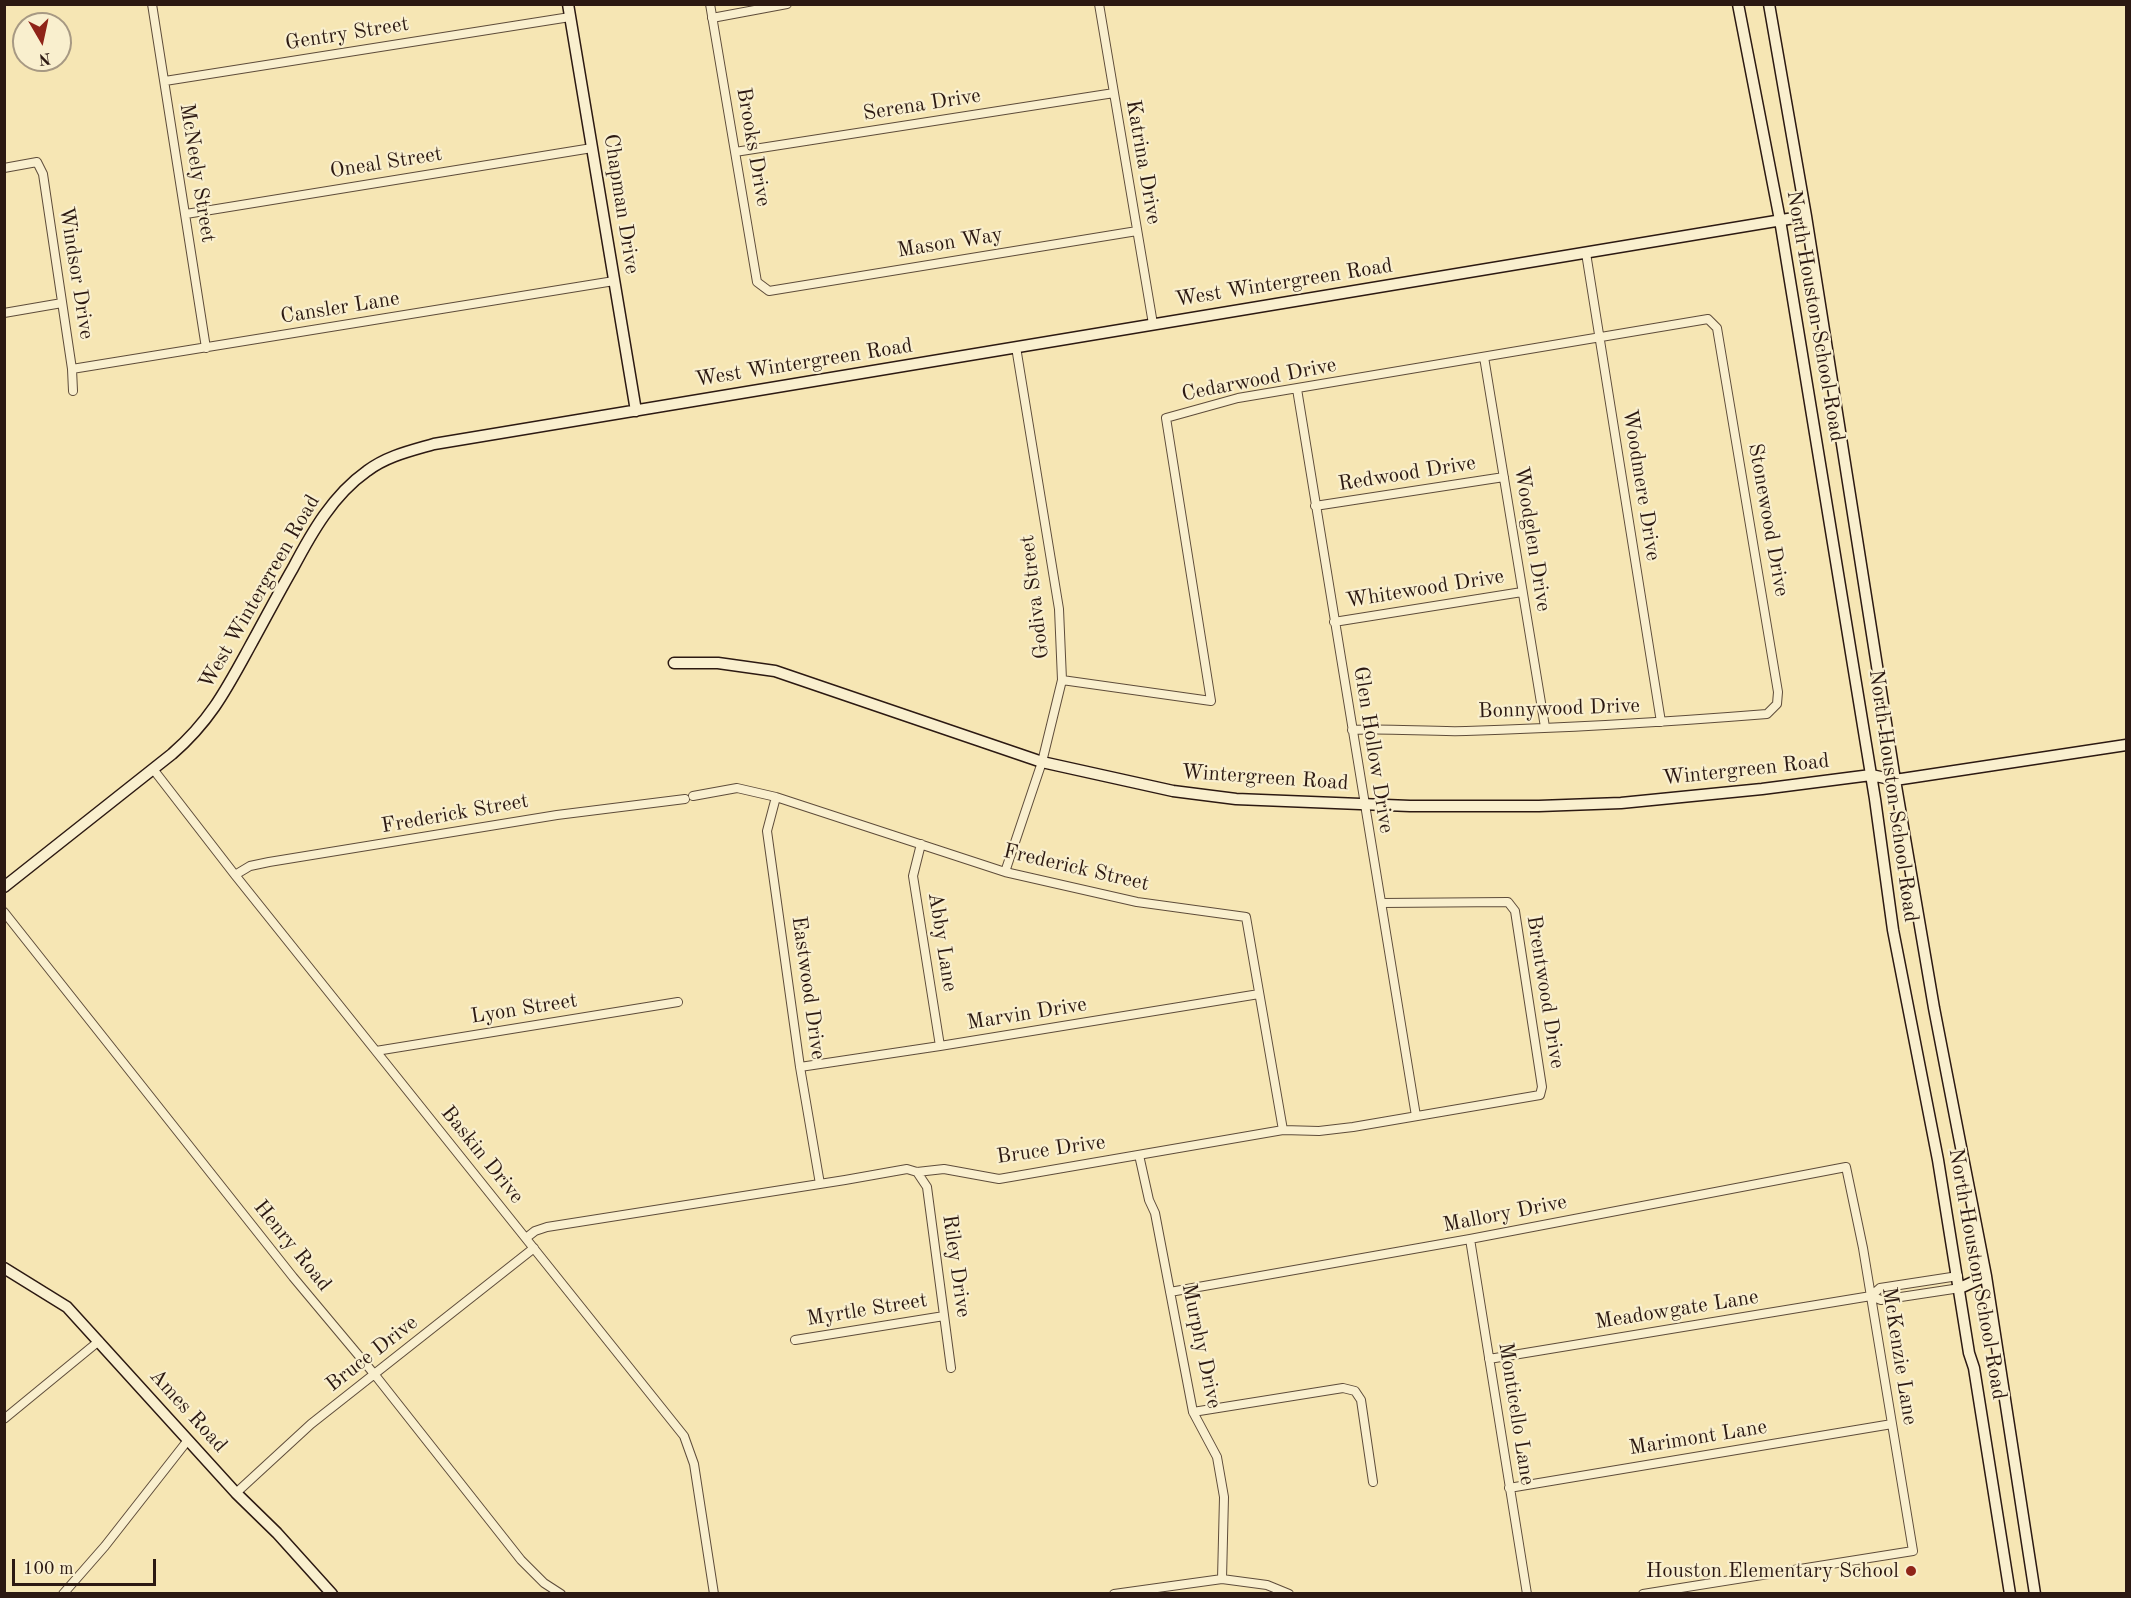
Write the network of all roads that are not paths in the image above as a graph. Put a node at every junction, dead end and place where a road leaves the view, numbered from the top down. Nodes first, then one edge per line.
1 (152, 4) edge
2 (568, 4) edge
3 (710, 4) edge
4 (787, 4) edge
5 (1099, 4) edge
6 (1738, 4) edge
7 (1769, 4) edge
8 (570, 17) junction
9 (712, 18) junction
10 (165, 81) junction
11 (1114, 93) junction
12 (592, 148) junction
13 (735, 153) junction
14 (4, 168) edge
15 (186, 214) junction
16 (1806, 216) junction
17 (1780, 220) junction
18 (1137, 231) junction
19 (1586, 253) junction
20 (614, 281) junction
21 (769, 291) joint
22 (62, 303) junction
23 (4, 312) edge
24 (1153, 324) junction
25 (1717, 328) joint
26 (1599, 337) junction
27 (1016, 347) junction
28 (206, 348) junction
29 (1484, 357) junction
30 (72, 369) junction
31 (1297, 389) junction
32 (73, 391) dead end
33 (636, 411) junction
34 (1504, 477) junction
35 (1315, 506) junction
36 (1522, 592) junction
37 (1334, 622) junction
38 (674, 663) dead end
39 (1062, 680) junction
40 (1767, 714) joint
41 (1660, 722) junction
42 (1545, 727) junction
43 (1352, 730) junction
44 (2127, 745) edge
45 (1042, 762) junction
46 (153, 769) junction
47 (1871, 775) junction
48 (1895, 780) junction
49 (776, 797) junction
50 (1364, 804) junction
51 (921, 844) junction
52 (1005, 872) junction
53 (235, 875) junction
54 (4, 887) edge
55 (1382, 903) junction
56 (4, 912) edge
57 (1259, 994) junction
58 (678, 1002) dead end
59 (940, 1046) junction
60 (376, 1051) junction
61 (800, 1067) junction
62 (1542, 1087) joint
63 (1416, 1116) junction
64 (1283, 1130) junction
65 (1139, 1155) junction
66 (1846, 1167) joint
67 (917, 1172) junction
68 (820, 1184) junction
69 (526, 1238) junction
70 (1470, 1239) junction
71 (534, 1248) junction
72 (4, 1268) edge
73 (1958, 1276) junction
74 (1986, 1276) junction
75 (1960, 1288) junction
76 (1170, 1292) junction
77 (1871, 1296) junction
78 (944, 1316) junction
79 (795, 1340) dead end
80 (99, 1341) junction
81 (1489, 1359) junction
82 (951, 1368) dead end
83 (375, 1375) junction
84 (1193, 1412) junction
85 (4, 1419) edge
86 (1892, 1424) junction
87 (188, 1440) junction
88 (1373, 1482) dead end
89 (1509, 1488) junction
90 (236, 1493) junction
91 (1222, 1579) junction
92 (1678, 1591) edge
93 (63, 1593) edge
94 (332, 1593) edge
95 (561, 1593) edge
96 (714, 1593) edge
97 (1114, 1593) edge
98 (1289, 1593) edge
99 (1527, 1593) edge
100 (1643, 1593) edge
101 (2010, 1593) edge
102 (2035, 1593) edge

1 - 10 street, McNeely Street
2 - 8 main road, Chapman Drive
3 - 9 street, Brooks Drive
4 - 9 street
5 - 11 street, Katrina Drive
6 - 17 main road, North Houston School Road
7 - 16 main road, North Houston School Road
8 - 10 street, Gentry Street
8 - 12 main road, Chapman Drive
9 - 13 street, Brooks Drive
10 - 15 street, McNeely Street
11 - 13 street, Serena Drive
11 - 18 street, Katrina Drive
12 - 15 street, Oneal Street
12 - 20 main road, Chapman Drive
13 - 21 street, Brooks Drive
14 - 22 street, Windsor Drive
15 - 28 street, McNeely Street
16 - 17 main road, West Wintergreen Road
16 - 48 main road, North Houston School Road
17 - 19 main road, West Wintergreen Road
17 - 47 main road, North Houston School Road
18 - 21 street, Mason Way
18 - 24 street, Katrina Drive
19 - 24 main road, West Wintergreen Road
19 - 26 street, Woodmere Drive
20 - 28 street, Cansler Lane
20 - 33 main road, Chapman Drive
22 - 23 street
22 - 30 street, Windsor Drive
24 - 27 main road, West Wintergreen Road
25 - 26 street, Cedarwood Drive
25 - 40 street, Stonewood Drive
26 - 29 street, Cedarwood Drive
26 - 41 street, Woodmere Drive
27 - 33 main road, West Wintergreen Road
27 - 39 street, Godiva Street
28 - 30 street, Cansler Lane
29 - 31 street, Cedarwood Drive
29 - 34 street, Woodglen Drive
30 - 32 street, Windsor Drive
31 - 35 street, Glen Hollow Drive
31 - 39 street, Cedarwood Drive
33 - 46 main road, West Wintergreen Road
34 - 35 street, Redwood Drive
34 - 36 street, Woodglen Drive
35 - 37 street, Glen Hollow Drive
36 - 37 street, Whitewood Drive
36 - 42 street, Woodglen Drive
37 - 43 street, Glen Hollow Drive
38 - 45 main road, Wintergreen Road
39 - 45 street, Godiva Street
40 - 41 street, Bonnywood Drive
41 - 42 street, Bonnywood Drive
42 - 43 street, Bonnywood Drive
43 - 50 street, Glen Hollow Drive
44 - 48 main road
45 - 50 main road, Wintergreen Road
45 - 52 street, Godiva Street
46 - 53 street, Baskin Drive
46 - 54 main road, West Wintergreen Road
47 - 48 main road
47 - 50 main road, Wintergreen Road
47 - 73 main road, North Houston School Road
48 - 74 main road, North Houston School Road
49 - 51 street, Frederick Street
49 - 53 street, Frederick Street
49 - 61 street, Eastwood Drive
50 - 55 street, Glen Hollow Drive
51 - 52 street, Frederick Street
51 - 59 street, Abby Lane
52 - 57 street, Frederick Street
53 - 60 street, Baskin Drive
55 - 62 street, Brentwood Drive
55 - 63 street, Glen Hollow Drive
56 - 83 street, Henry Road
57 - 59 street, Marvin Drive
57 - 64 street, Frederick Street
58 - 60 street, Lyon Street
59 - 61 street, Marvin Drive
60 - 69 street, Baskin Drive
61 - 68 street, Eastwood Drive
62 - 63 street, Bruce Drive
63 - 64 street, Bruce Drive
64 - 65 street, Bruce Drive
65 - 67 street, Bruce Drive
65 - 76 street, Murphy Drive
66 - 70 street, Mallory Drive
66 - 77 street, McKenzie Lane
67 - 68 street, Bruce Drive
67 - 78 street, Riley Drive
68 - 69 street, Bruce Drive
69 - 71 street, Baskin Drive
70 - 76 street, Mallory Drive
70 - 81 street, Monticello Lane
71 - 83 street, Bruce Drive
71 - 96 street, Baskin Drive
72 - 80 main road, Ames Road
73 - 74 main road
73 - 75 main road, North Houston School Road
73 - 77 street, Meadowgate Lane
74 - 75 main road
74 - 102 main road, North Houston School Road
75 - 77 street, Meadowgate Lane
75 - 101 main road, North Houston School Road
76 - 84 street, Murphy Drive
77 - 81 street, Meadowgate Lane
77 - 86 street, McKenzie Lane
78 - 79 street, Myrtle Street
78 - 82 street, Riley Drive
80 - 85 street
80 - 87 main road, Ames Road
81 - 89 street, Monticello Lane
83 - 90 street, Bruce Drive
83 - 95 street, Henry Road
84 - 88 street
84 - 91 street, Murphy Drive
86 - 89 street, Marimont Lane
86 - 92 street, McKenzie Lane
87 - 90 main road, Ames Road
87 - 93 street
89 - 99 street, Monticello Lane
90 - 94 main road, Ames Road
91 - 97 street
91 - 98 street
92 - 100 street

